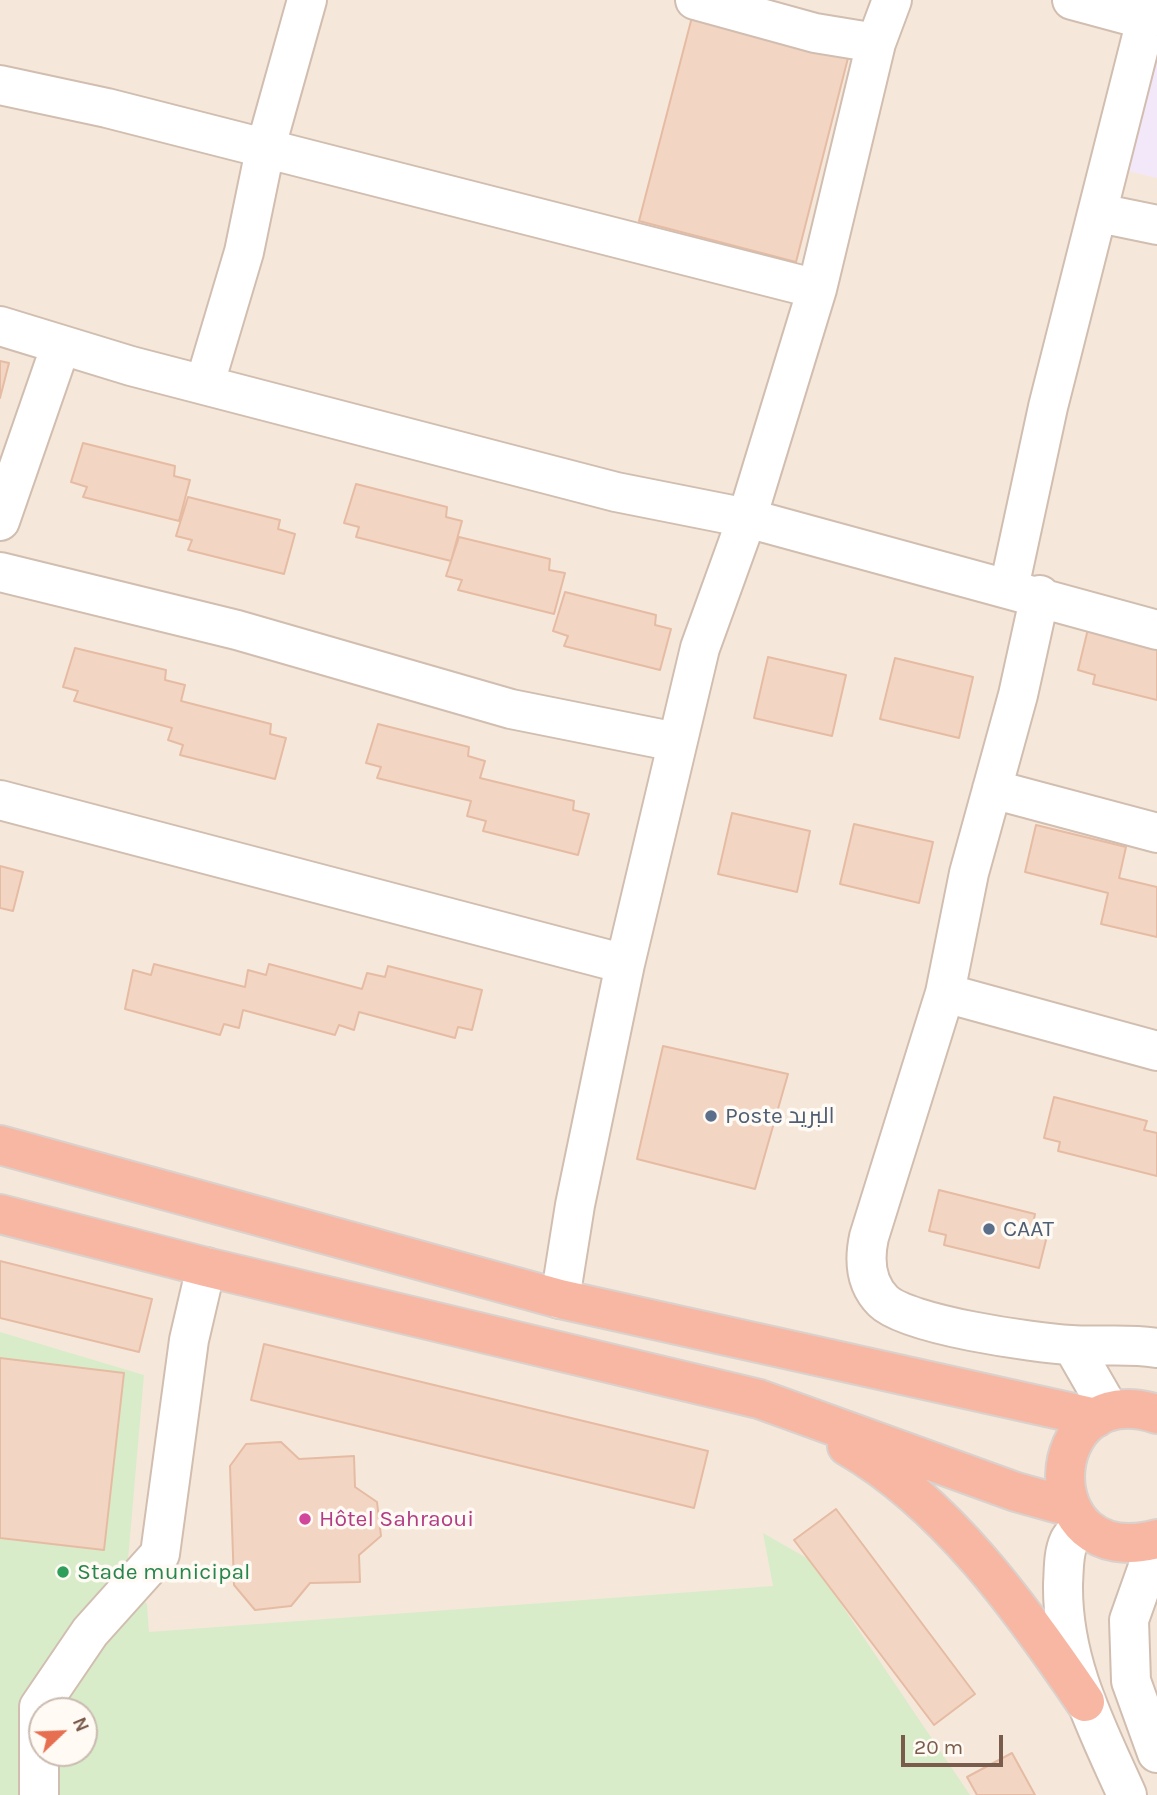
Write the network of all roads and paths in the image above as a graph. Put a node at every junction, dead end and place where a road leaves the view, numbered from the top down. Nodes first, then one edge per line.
1 (307, 0) edge
2 (695, 0) edge
3 (892, 0) edge
4 (1072, 0) edge
5 (1148, 10) edge
6 (876, 43) junction
7 (0, 85) edge
8 (265, 150) junction
9 (1099, 213) junction
10 (1157, 225) edge
11 (817, 289) junction
12 (0, 326) edge
13 (61, 345) junction
14 (205, 383) junction
15 (747, 518) junction
16 (0, 521) edge
17 (0, 572) edge
18 (1024, 592) junction
19 (1157, 630) edge
20 (677, 742) junction
21 (992, 789) junction
22 (0, 800) edge
23 (1157, 833) edge
24 (625, 964) junction
25 (946, 993) junction
26 (1157, 1051) edge
27 (0, 1145) edge
28 (0, 1214) edge
29 (206, 1268) junction
30 (559, 1299) junction
31 (1072, 1345) junction
32 (1157, 1348) edge
33 (759, 1399) junction
34 (1157, 1414) edge
35 (1103, 1415) junction
36 (1077, 1516) junction
37 (1157, 1540) edge
38 (1085, 1702) junction
39 (1157, 1753) edge
40 (1157, 1763) edge
41 (1124, 1787) edge
42 (39, 1795) edge

1 - 8 street
2 - 6 street
3 - 6 street
4 - 5 street
5 - 9 street
6 - 11 street
7 - 8 street
8 - 11 street
8 - 14 street
9 - 10 street
9 - 18 street
11 - 15 street
12 - 13 street
13 - 14 street
13 - 16 street
14 - 15 street
15 - 18 street
15 - 20 street
17 - 20 street
18 - 19 street
18 - 21 street
20 - 24 street
21 - 23 street
21 - 25 street
22 - 24 street
24 - 30 street
25 - 26 street
25 - 31 street
27 - 30 highway
28 - 29 highway
29 - 33 highway
29 - 42 street
30 - 35 highway
31 - 32 street
31 - 35 street
33 - 36 highway
33 - 38 highway
34 - 35 highway
35 - 36 highway
36 - 37 highway
36 - 38 street
37 - 39 street
38 - 41 street
40 - 41 street

